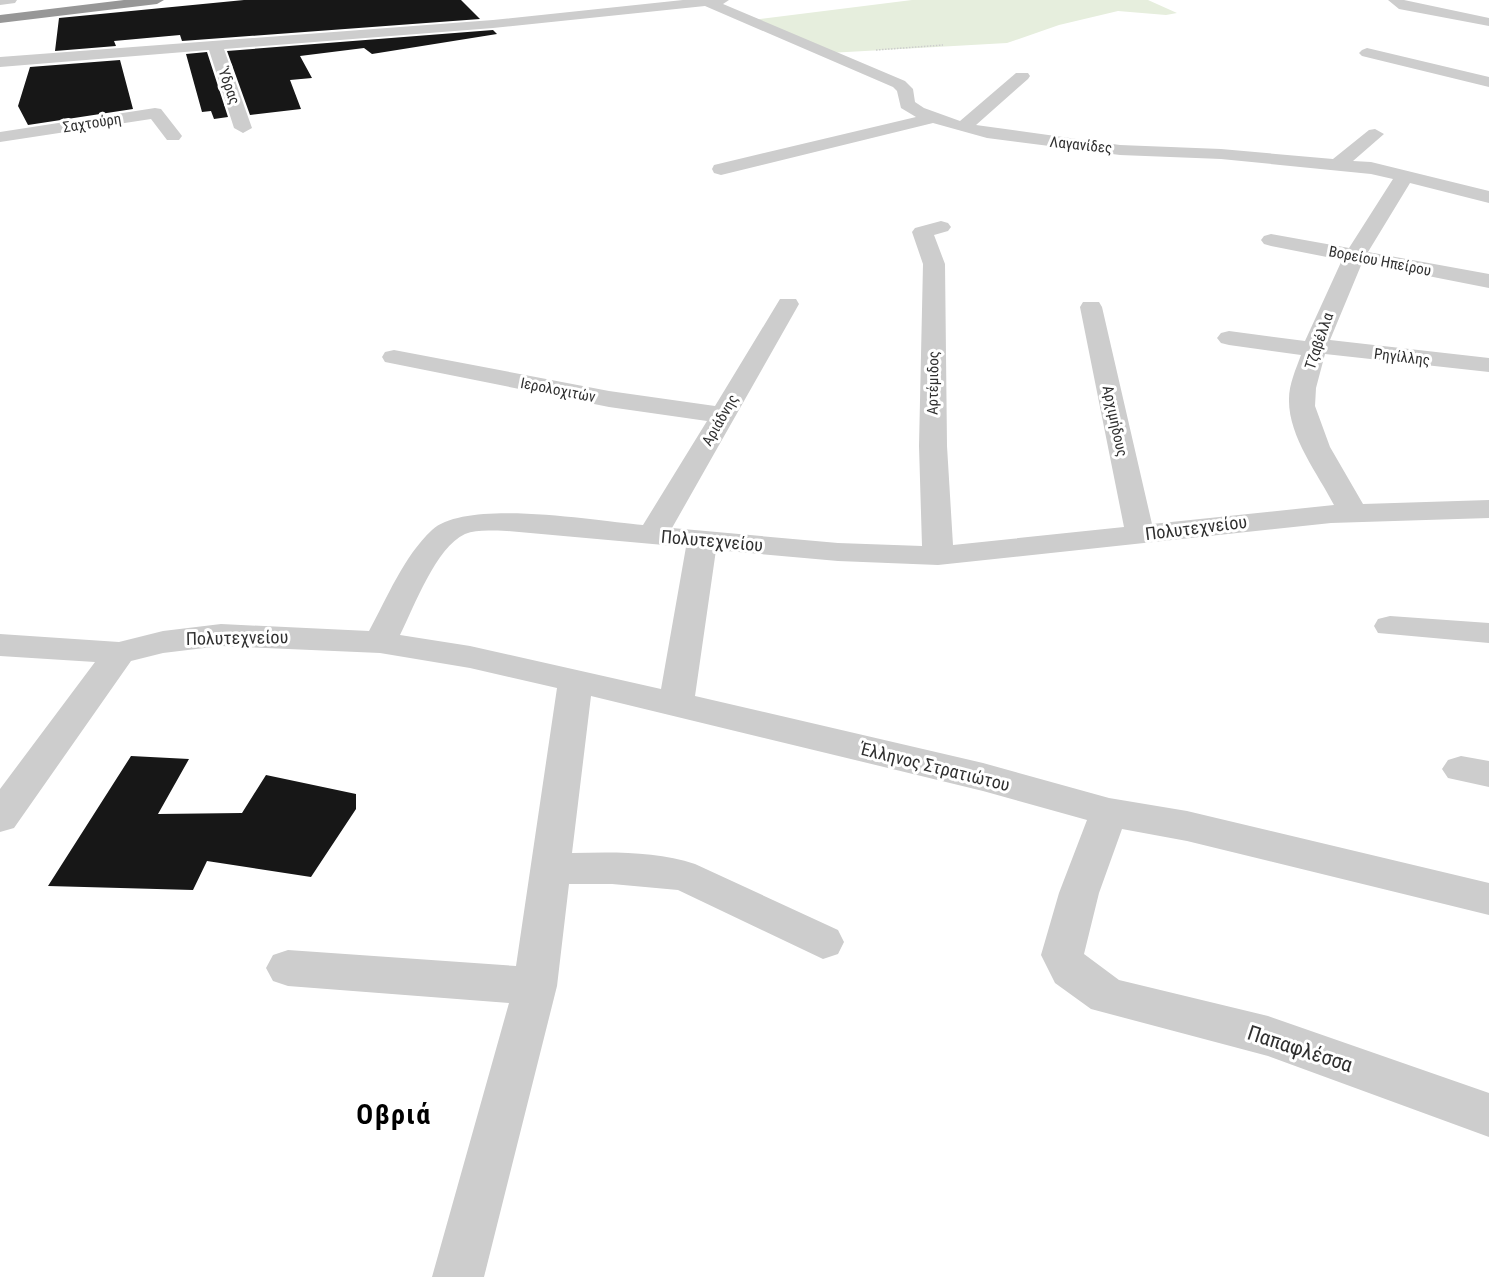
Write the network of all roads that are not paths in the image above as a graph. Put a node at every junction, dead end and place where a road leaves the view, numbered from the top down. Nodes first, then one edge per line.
1 (10, 0) edge
2 (99, 0) edge
3 (157, 0) edge
4 (1395, 0) edge
5 (0, 1) edge
6 (715, 1) edge
7 (1408, 7) junction
8 (0, 12) edge
9 (1390, 17) dead end
10 (0, 19) edge
11 (1489, 22) edge
12 (493, 24) junction
13 (504, 36) dead end
14 (215, 45) junction
15 (1367, 53) dead end
16 (0, 63) edge
17 (1022, 76) dead end
18 (1489, 82) edge
19 (932, 118) junction
20 (243, 128) dead end
21 (963, 128) junction
22 (1375, 134) dead end
23 (173, 136) dead end
24 (0, 137) edge
25 (1338, 164) junction
26 (721, 169) dead end
27 (1405, 176) junction
28 (1489, 197) edge
29 (941, 227) dead end
30 (1271, 240) dead end
31 (1355, 256) junction
32 (1489, 281) edge
33 (788, 304) dead end
34 (1091, 307) dead end
35 (1229, 338) dead end
36 (1314, 347) junction
37 (394, 357) dead end
38 (1489, 365) edge
39 (723, 415) junction
40 (1489, 509) edge
41 (1353, 513) junction
42 (1140, 535) junction
43 (652, 536) junction
44 (702, 540) junction
45 (938, 556) junction
46 (1390, 626) dead end
47 (1489, 633) edge
48 (380, 642) junction
49 (0, 645) edge
50 (118, 653) junction
51 (575, 682) junction
52 (676, 706) junction
53 (1108, 812) junction
54 (0, 818) edge
55 (549, 869) junction
56 (1489, 899) edge
57 (823, 942) dead end
58 (288, 968) dead end
59 (535, 986) junction
60 (1489, 1115) edge
61 (458, 1277) edge

1 - 5 street
2 - 8 highway
3 - 10 highway
4 - 7 street
6 - 12 street
6 - 19 street, Λαγανίδες
7 - 9 street
7 - 11 street
12 - 13 street
12 - 14 street
14 - 16 street
14 - 20 street, Ύδρας
15 - 18 street
17 - 21 street
19 - 21 street, Λαγανίδες
19 - 26 street
21 - 25 street, Λαγανίδες
22 - 25 street
23 - 24 street, Σαχτούρη
25 - 27 street, Λαγανίδες
27 - 28 street, Λαγανίδες
27 - 31 street, Τζαβέλλα
29 - 45 street, Αρτέμιδος
30 - 31 street, Βορείου Ηπείρου
31 - 32 street, Βορείου Ηπείρου
31 - 36 street, Τζαβέλλα
33 - 39 street, Αριάδνης
34 - 42 street, Αρχιμήδους
35 - 36 street, Ρηγίλλης
36 - 38 street, Ρηγίλλης
36 - 41 street, Τζαβέλλα
37 - 39 street, Ιερολοχιτών
39 - 43 street, Αριάδνης
40 - 41 street, Πολυτεχνείου
41 - 42 street, Πολυτεχνείου
42 - 45 street, Πολυτεχνείου
43 - 44 street, Πολυτεχνείου
43 - 48 street, Πολυτεχνείου
44 - 45 street, Πολυτεχνείου
44 - 52 street
46 - 47 street
48 - 50 street, Πολυτεχνείου
48 - 51 street, Έλληνος Στρατιώτου
49 - 50 street, Πολυτεχνείου
50 - 54 street
51 - 52 street, Έλληνος Στρατιώτου
51 - 55 street
52 - 53 street, Έλληνος Στρατιώτου
53 - 56 street, Έλληνος Στρατιώτου
53 - 60 street, Παπαφλέσσα
55 - 57 street
55 - 59 street
58 - 59 street
59 - 61 street

